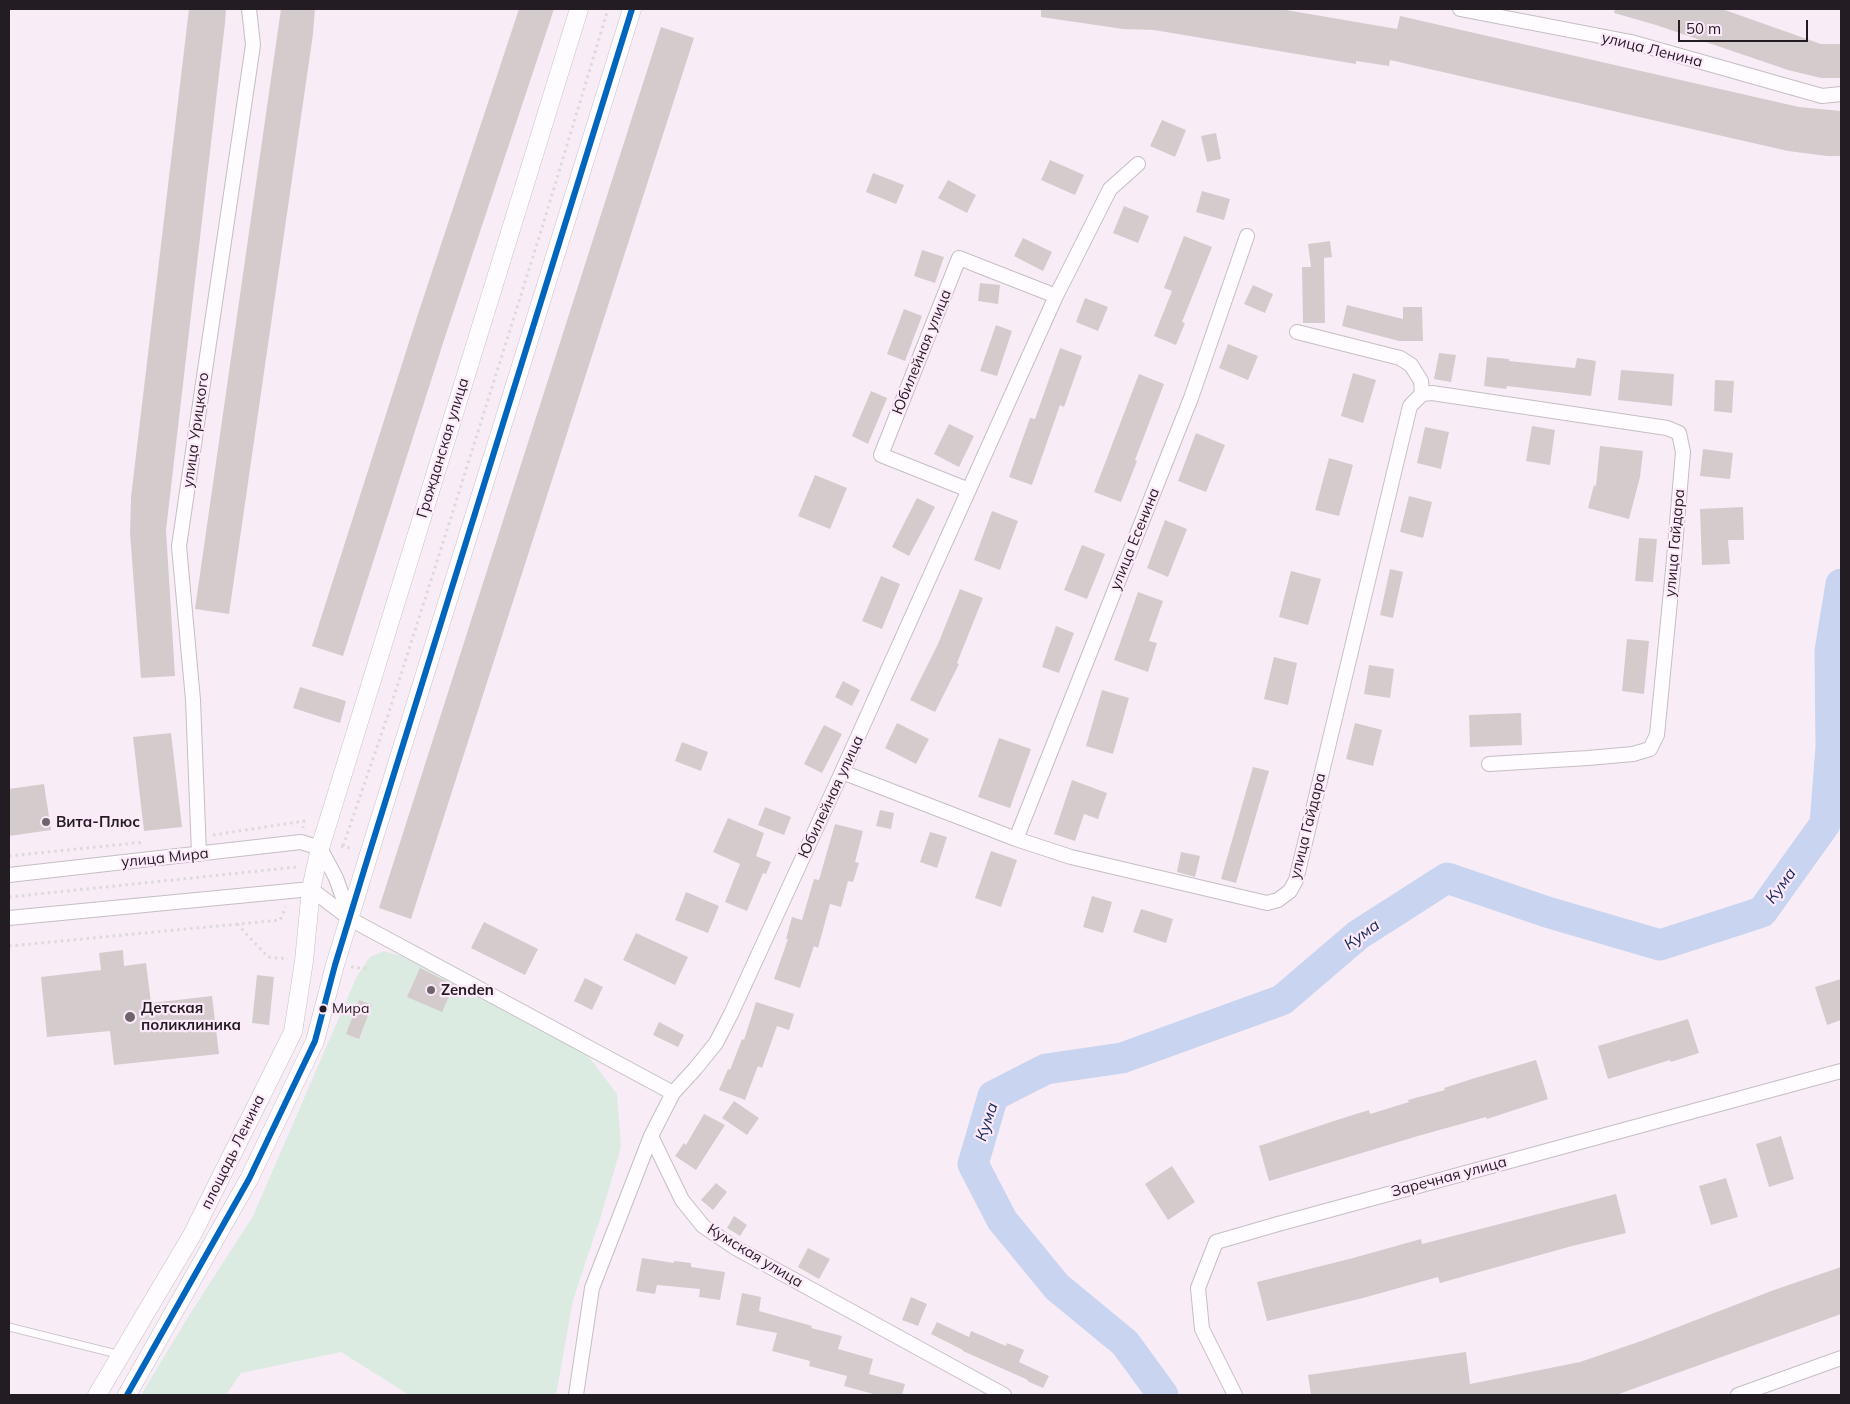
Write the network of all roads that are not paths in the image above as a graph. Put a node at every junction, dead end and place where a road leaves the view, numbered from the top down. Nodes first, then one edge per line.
1 (250, 9) edge
2 (578, 9) edge
3 (632, 9) edge
4 (1460, 9) edge
5 (1841, 94) edge
6 (1138, 164) dead end
7 (1247, 236) dead end
8 (1056, 296) junction
9 (1297, 332) dead end
10 (1422, 394) junction
11 (969, 490) junction
12 (1488, 764) dead end
13 (842, 772) junction
14 (1016, 839) junction
15 (320, 848) junction
16 (199, 854) junction
17 (9, 875) edge
18 (312, 889) junction
19 (9, 918) edge
20 (350, 919) junction
21 (1841, 1071) edge
22 (673, 1093) junction
23 (651, 1136) junction
24 (9, 1327) edge
25 (121, 1355) junction
26 (1841, 1358) edge
27 (97, 1395) edge
28 (127, 1395) edge
29 (576, 1395) edge
30 (1004, 1395) edge
31 (1235, 1395) edge
32 (1738, 1395) edge

1 - 16 street, улица Урицкого
2 - 15 street, Гражданская улица
3 - 20 street
4 - 5 street, улица Ленина
6 - 8 street, Юбилейная улица
7 - 14 street, улица Есенина
8 - 11 street, Юбилейная улица
8 - 11 street, Юбилейная улица
9 - 10 street
10 - 12 street, улица Гайдара
10 - 14 street, улица Гайдара
11 - 13 street, Юбилейная улица
13 - 14 street, улица Гайдара
13 - 22 street, Юбилейная улица
15 - 16 street, улица Мира
15 - 18 street, Гражданская улица
15 - 20 street
16 - 17 street, улица Мира
18 - 19 street
18 - 20 street
18 - 25 street, площадь Ленина
20 - 22 street
20 - 28 street, площадь Ленина
21 - 31 street, Заречная улица
22 - 23 street, Юбилейная улица
23 - 29 street
23 - 30 street, Кумская улица
24 - 25 lane
25 - 27 street, площадь Ленина
26 - 32 street

